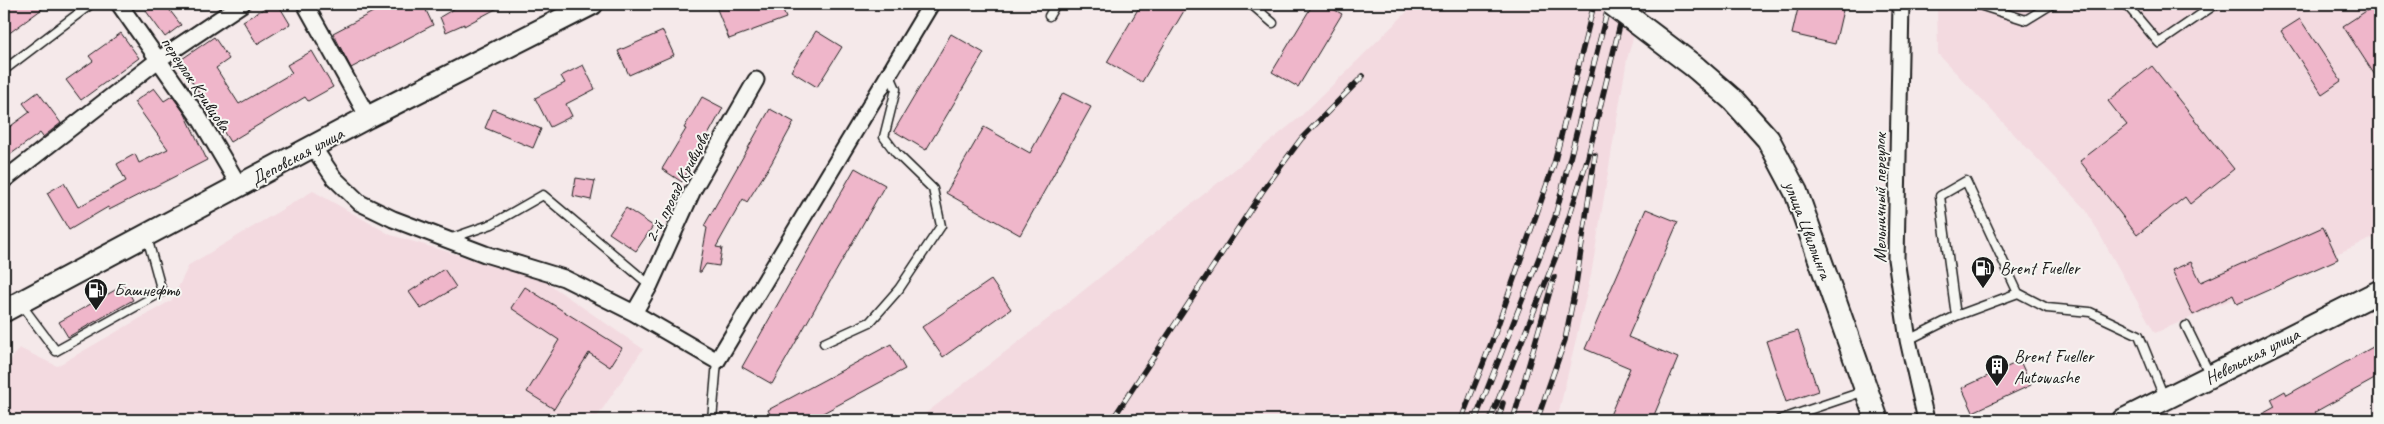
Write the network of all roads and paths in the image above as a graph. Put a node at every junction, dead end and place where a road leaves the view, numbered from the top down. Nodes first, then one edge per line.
1 (91, 4) edge
2 (119, 4) edge
3 (242, 4) edge
4 (305, 4) edge
5 (592, 4) edge
6 (931, 4) edge
7 (1056, 4) edge
8 (1251, 4) edge
9 (1612, 4) edge
10 (1901, 4) edge
11 (1976, 4) edge
12 (2052, 4) edge
13 (2126, 4) edge
14 (2216, 4) edge
15 (1049, 16) dead end
16 (1274, 23) dead end
17 (158, 60) junction
18 (4, 70) edge
19 (889, 73) junction
20 (756, 80) dead end
21 (368, 117) junction
22 (313, 147) junction
23 (4, 180) edge
24 (240, 187) junction
25 (146, 235) junction
26 (449, 239) junction
27 (650, 285) junction
28 (2380, 291) edge
29 (2018, 293) junction
30 (12, 306) edge
31 (634, 313) junction
32 (1956, 316) junction
33 (2186, 326) dead end
34 (1908, 340) junction
35 (824, 343) dead end
36 (717, 361) junction
37 (2211, 376) junction
38 (1865, 391) junction
39 (2164, 398) junction
40 (712, 420) edge
41 (1779, 420) edge
42 (1877, 420) edge
43 (1926, 420) edge
44 (2123, 420) edge

1 - 18 lane
2 - 17 street, переулок Кривцова
3 - 17 street
4 - 21 street
5 - 21 street, Деповская улица
6 - 19 street
7 - 15 lane
8 - 16 lane
9 - 38 main road, улица Цвиллинга, bridge
10 - 34 street, Мельничный переулок
11 - 12 lane
13 - 14 lane
17 - 23 street
17 - 24 street, переулок Кривцова
19 - 35 lane
19 - 36 street
20 - 27 street, 2-й проезд Кривцова
21 - 22 street, Деповская улица
22 - 24 street, Деповская улица
22 - 26 street
24 - 25 street, Деповская улица
25 - 30 street, Деповская улица
25 - 30 lane
26 - 27 lane
26 - 31 street
27 - 31 street, 2-й проезд Кривцова
28 - 37 street, Невельская улица
29 - 32 lane
29 - 32 lane
29 - 39 lane
31 - 36 street
32 - 34 lane
33 - 37 lane
34 - 43 street, Мельничный переулок
36 - 40 lane
37 - 39 street, Невельская улица
38 - 41 lane
38 - 42 main road, улица Цвиллинга
39 - 44 street, Невельская улица

